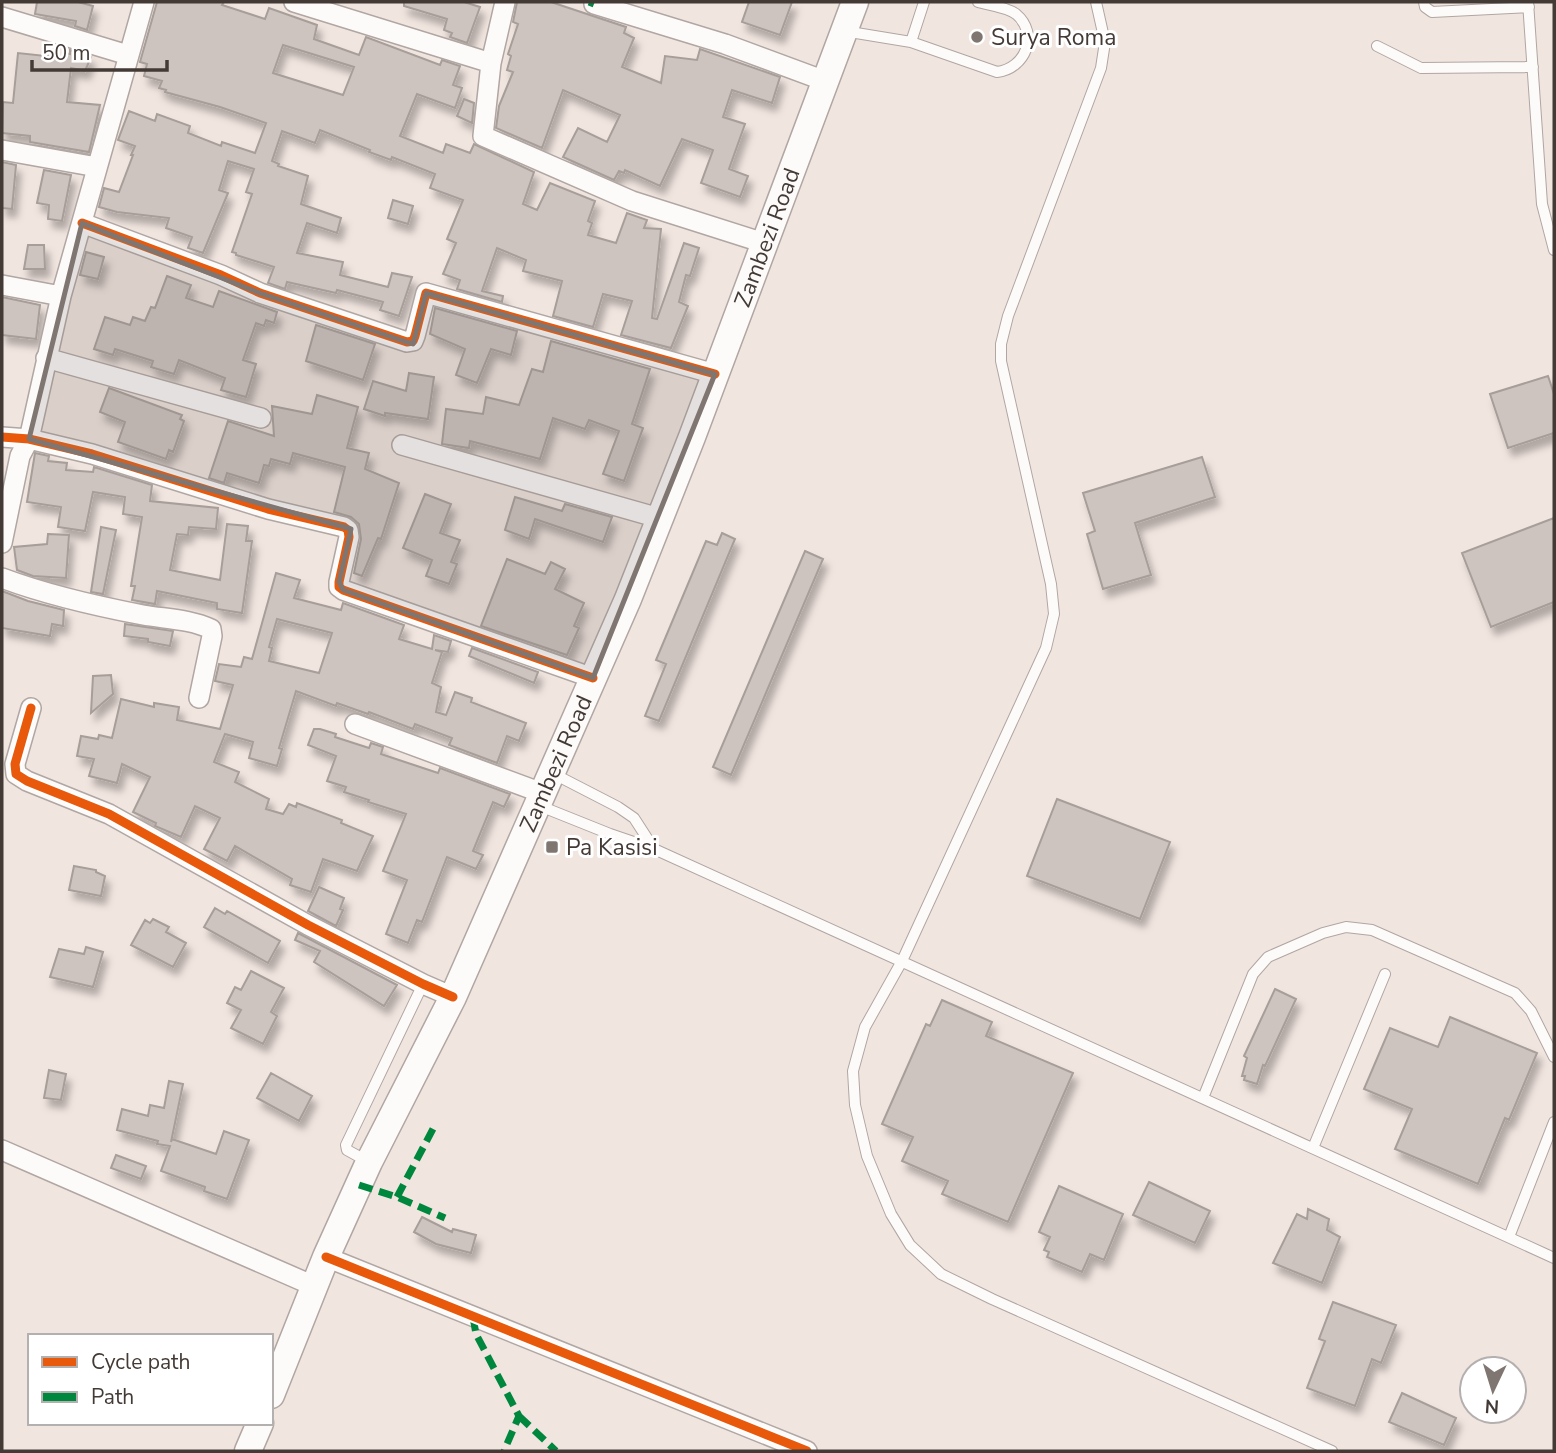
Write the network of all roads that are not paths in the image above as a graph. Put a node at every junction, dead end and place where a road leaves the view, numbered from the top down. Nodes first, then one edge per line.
1 (144, 2) edge
2 (295, 2) edge
3 (505, 2) edge
4 (855, 2) edge
5 (923, 2) edge
6 (978, 2) edge
7 (1096, 2) edge
8 (1424, 2) edge
9 (594, 4) dead end
10 (1528, 4) edge
11 (2, 17) edge
12 (844, 31) junction
13 (911, 43) junction
14 (1377, 46) dead end
15 (128, 55) junction
16 (491, 64) junction
17 (1532, 67) junction
18 (825, 80) junction
19 (2, 150) edge
20 (97, 167) junction
21 (82, 223) junction
22 (764, 243) junction
23 (1554, 250) edge
24 (2, 285) edge
25 (61, 296) junction
26 (46, 358) junction
27 (715, 374) junction
28 (261, 418) dead end
29 (2, 437) edge
30 (29, 439) junction
31 (402, 445) dead end
32 (659, 518) junction
33 (2, 542) edge
34 (2, 578) edge
35 (593, 678) junction
36 (199, 698) dead end
37 (31, 708) dead end
38 (355, 724) dead end
39 (543, 790) junction
40 (654, 849) junction
41 (902, 961) junction
42 (1385, 974) dead end
43 (424, 984) junction
44 (453, 997) junction
45 (1554, 1057) edge
46 (1203, 1098) junction
47 (1554, 1122) edge
48 (1313, 1149) junction
49 (2, 1150) edge
50 (369, 1162) junction
51 (1509, 1237) junction
52 (326, 1257) junction
53 (1554, 1258) edge
54 (314, 1286) junction
55 (273, 1390) edge
56 (259, 1425) edge
57 (248, 1451) edge
58 (807, 1451) edge
59 (1332, 1451) edge

1 - 15 street
2 - 16 street
3 - 16 street
4 - 12 main road, Zambezi Road
5 - 13 lane
6 - 13 lane
7 - 41 lane
8 - 10 lane
9 - 18 street
10 - 17 lane
11 - 15 street
12 - 13 lane
12 - 18 main road, Zambezi Road
14 - 17 lane
15 - 20 street
16 - 22 street
17 - 23 lane
18 - 22 main road, Zambezi Road
19 - 20 street
20 - 21 street
21 - 25 street
21 - 27 street
22 - 27 main road, Zambezi Road
24 - 25 street
25 - 26 street
26 - 28 street
26 - 30 street
27 - 32 main road, Zambezi Road
29 - 30 street
30 - 33 street
30 - 35 street
31 - 32 street
32 - 35 main road, Zambezi Road
34 - 36 street
35 - 39 main road, Zambezi Road
37 - 43 street
38 - 39 street
39 - 40 lane
39 - 40 lane
39 - 44 main road, Zambezi Road
40 - 41 lane
41 - 46 lane
41 - 59 lane
42 - 48 lane
43 - 44 street
43 - 50 lane
44 - 50 main road, Zambezi Road
45 - 46 lane
46 - 48 lane
47 - 51 lane
48 - 51 lane
49 - 54 street
50 - 52 main road, Zambezi Road
51 - 53 lane
52 - 54 main road, Zambezi Road
52 - 58 street
54 - 55 main road, Zambezi Road
56 - 57 main road

